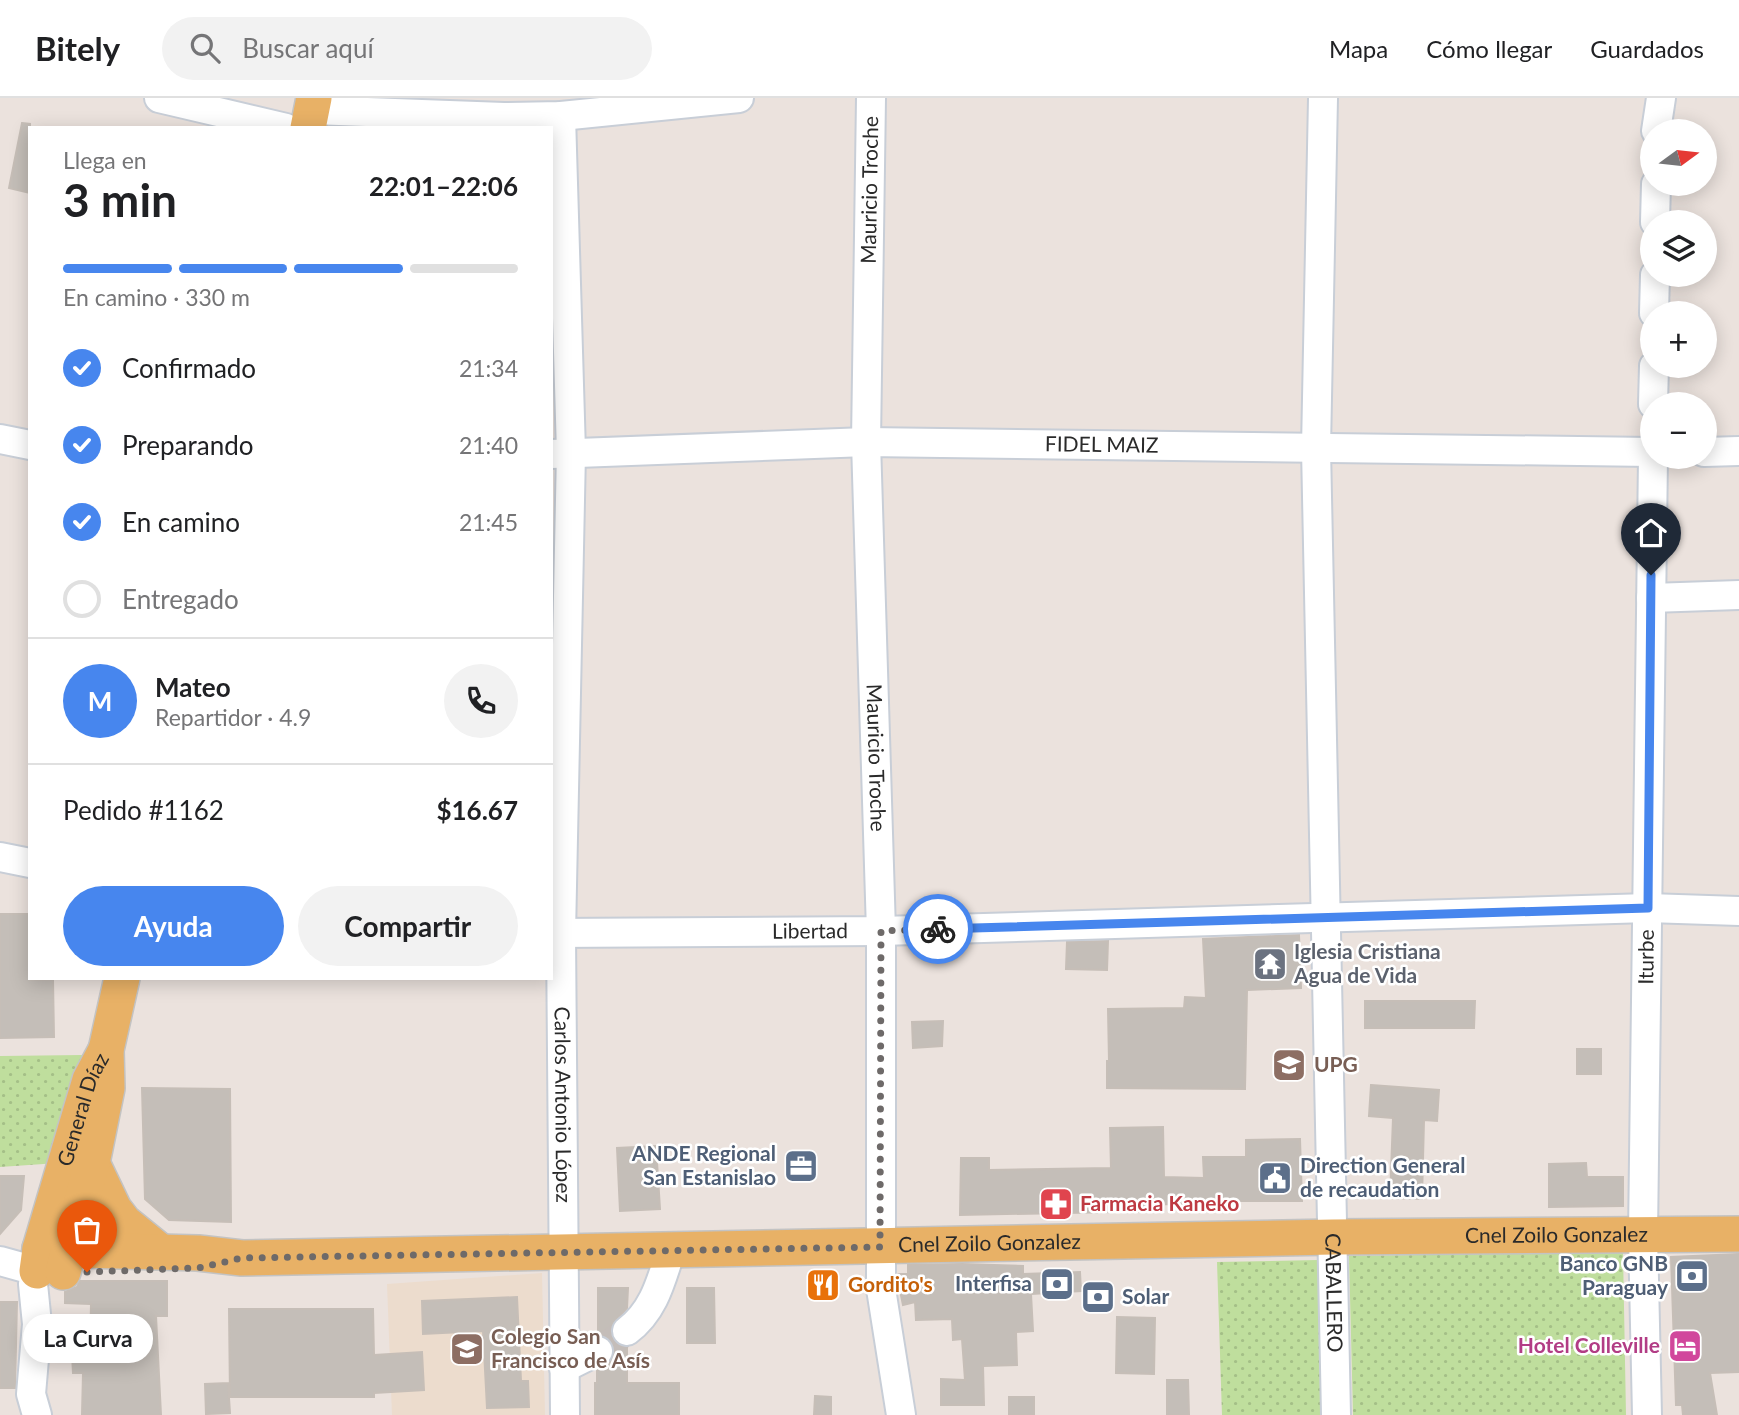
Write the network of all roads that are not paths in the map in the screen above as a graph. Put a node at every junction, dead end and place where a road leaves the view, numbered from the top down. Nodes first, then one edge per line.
1 (159, 98) edge
2 (739, 98) edge
3 (872, 98) edge
4 (1323, 98) edge
5 (1661, 98) edge
6 (647, 103) edge
7 (305, 116) edge
8 (561, 116) junction
9 (1658, 119) edge
10 (0, 439) edge
11 (866, 442) junction
12 (28, 445) edge
13 (1316, 448) junction
14 (1717, 452) edge
15 (1739, 452) edge
16 (561, 453) edge
17 (1640, 454) edge
18 (1652, 469) edge
19 (1739, 595) edge
20 (1651, 598) junction
21 (0, 857) edge
22 (28, 863) edge
23 (1648, 908) junction
24 (1739, 911) edge
25 (1326, 919) junction
26 (881, 931) junction
27 (556, 934) edge
28 (122, 980) edge
29 (106, 1050) junction
30 (92, 1163) junction
31 (1739, 1234) edge
32 (1643, 1235) junction
33 (1333, 1237) junction
34 (880, 1247) junction
35 (671, 1250) junction
36 (563, 1251) junction
37 (161, 1252) junction
38 (242, 1258) junction
39 (35, 1266) edge
40 (627, 1331) tunnel mouth
41 (598, 1351) tunnel mouth
42 (564, 1368) junction
43 (37, 1415) edge
44 (565, 1415) edge
45 (901, 1415) edge
46 (1336, 1415) edge
47 (1647, 1415) edge

1 - 7 street
2 - 6 street
3 - 11 street, Mauricio Troche
4 - 13 street, CABALLERO
5 - 9 street
6 - 8 street
7 - 8 street
8 - 16 street, Carlos Antonio López
10 - 12 street
11 - 13 street, FIDEL MAIZ
11 - 16 street, FIDEL MAIZ
11 - 26 street, Mauricio Troche
13 - 17 street, FIDEL MAIZ
13 - 25 street, CABALLERO
14 - 15 street
16 - 27 street, Carlos Antonio López
18 - 20 street, Iturbe
19 - 20 street
20 - 23 street, Iturbe
21 - 22 street
23 - 24 street, Libertad
23 - 25 street, Libertad
23 - 32 street, Iturbe
25 - 26 street, Libertad
25 - 33 street, CABALLERO
26 - 27 street, Libertad
26 - 34 street, Mauricio Troche
27 - 36 street, Carlos Antonio López
28 - 29 main road
29 - 30 main road, General Díaz
29 - 39 main road, General Díaz
30 - 37 main road
30 - 39 main road, General Díaz
31 - 32 main road, Cnel Zoilo Gonzalez
32 - 33 main road, Cnel Zoilo Gonzalez
32 - 47 street, Iturbe
33 - 34 main road, Cnel Zoilo Gonzalez
33 - 46 street, CABALLERO
34 - 35 main road, Cnel Zoilo Gonzalez
34 - 45 street, Mauricio Troche
35 - 36 main road, Cnel Zoilo Gonzalez
35 - 40 street
36 - 38 main road, Cnel Zoilo Gonzalez
36 - 42 street, Carlos Antonio López
37 - 38 main road, Cnel Zoilo Gonzalez
37 - 39 main road, Cnel Zoilo Gonzalez
38 - 39 main road, Cnel Zoilo Gonzalez
39 - 43 street
41 - 42 street
42 - 44 street, Carlos Antonio López

